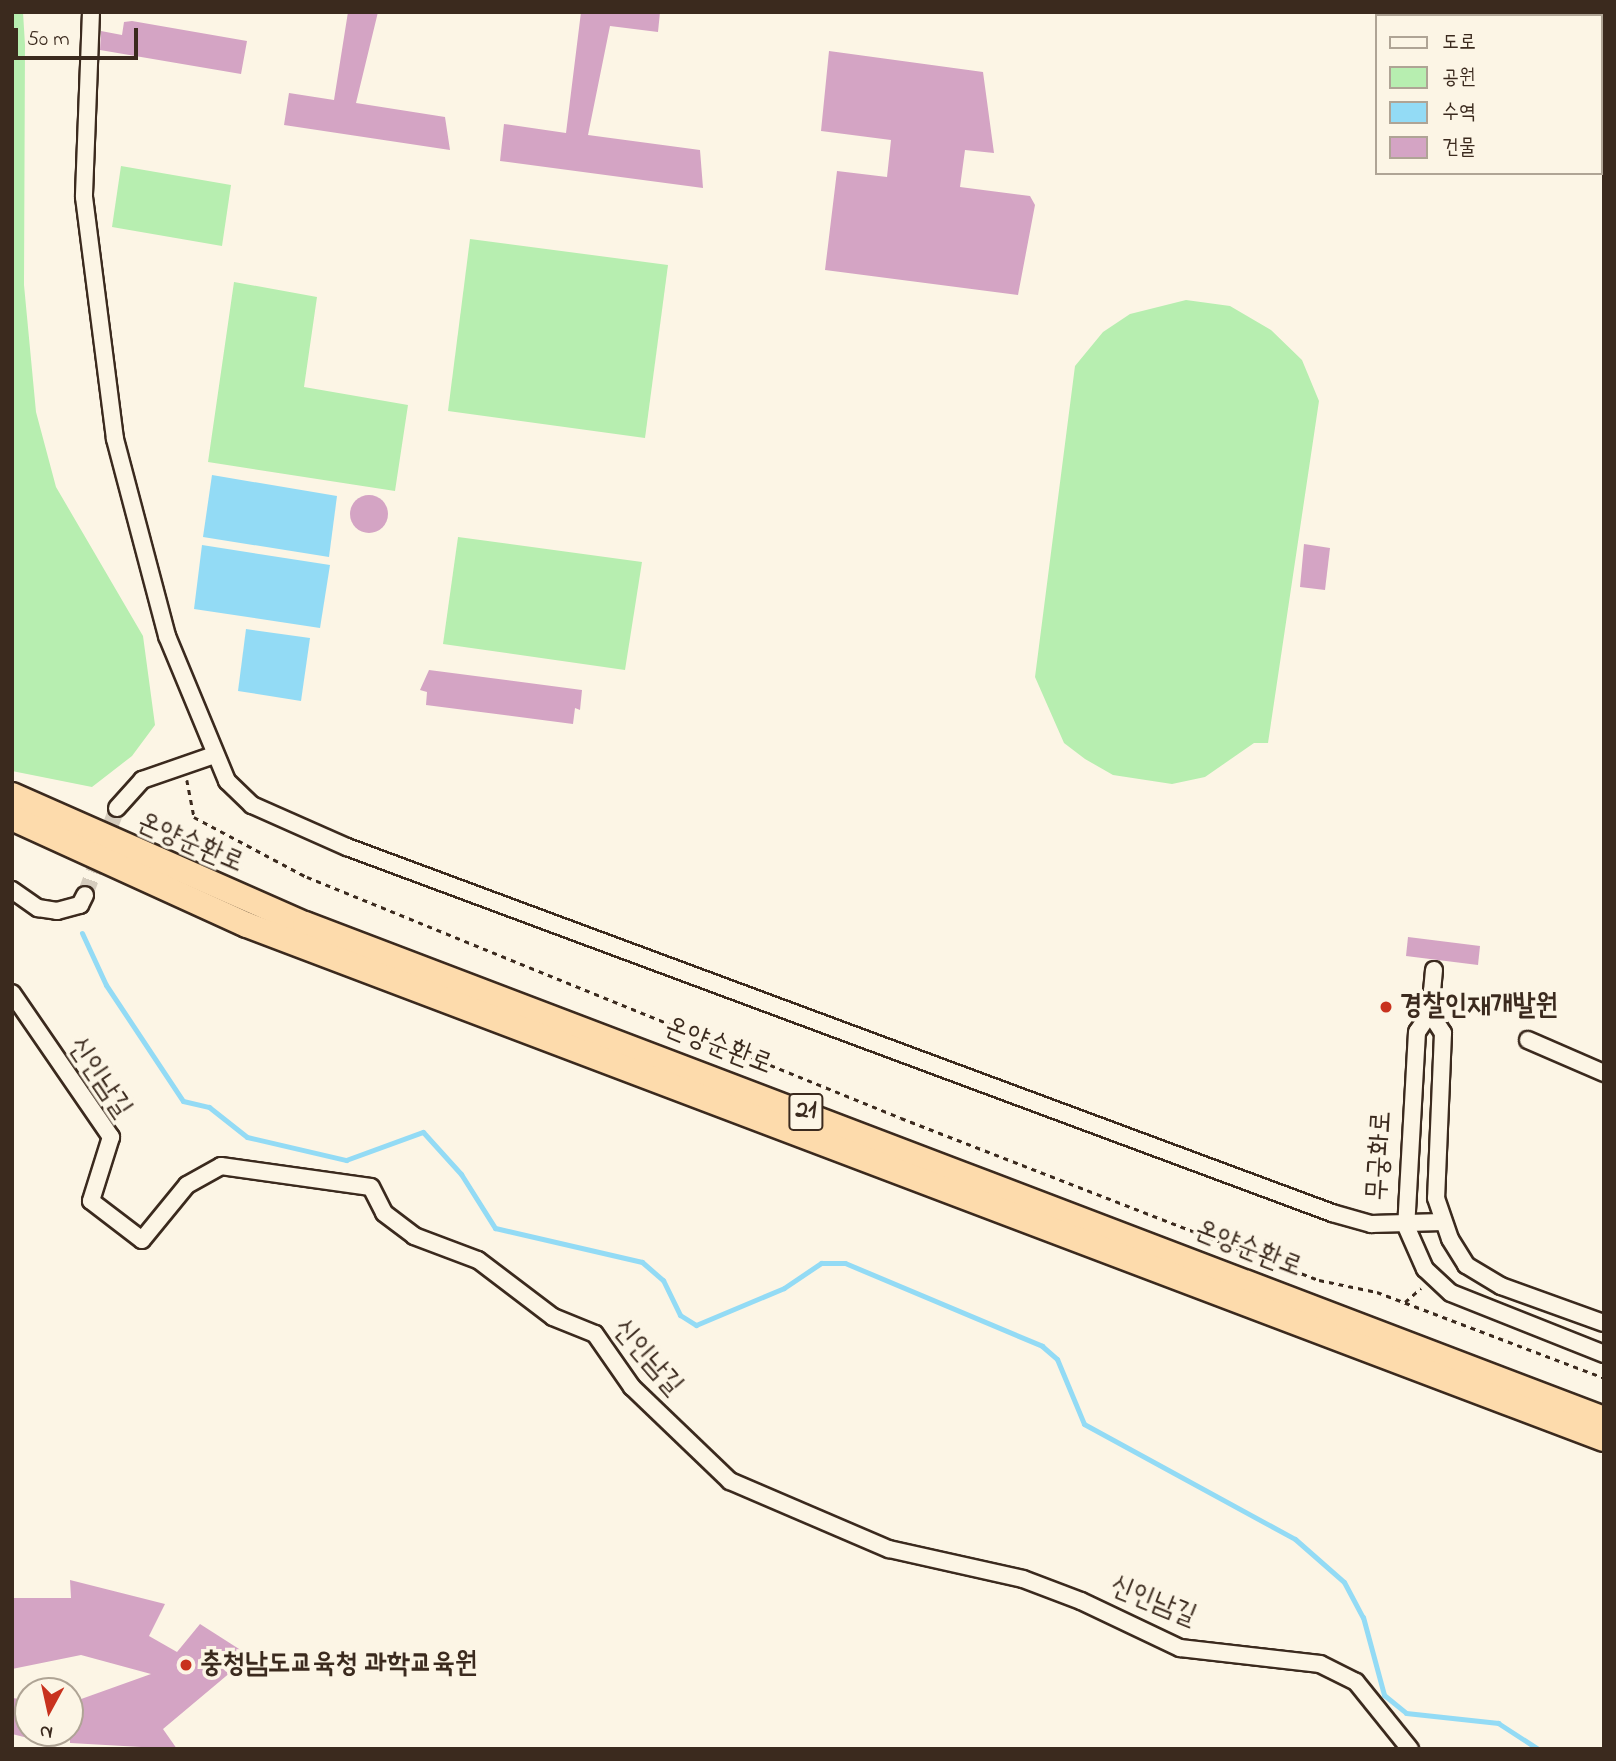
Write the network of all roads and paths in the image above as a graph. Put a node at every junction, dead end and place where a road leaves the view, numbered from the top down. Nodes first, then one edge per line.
1 (91, 12) edge
2 (214, 754) junction
3 (180, 766) junction
4 (12, 795) edge
5 (117, 808) tunnel mouth
6 (12, 818) edge
7 (12, 890) edge
8 (85, 895) tunnel mouth
9 (1434, 971) dead end
10 (12, 993) edge
11 (1430, 1013) junction
12 (1528, 1040) dead end
13 (1604, 1073) edge
14 (1443, 1222) junction
15 (1406, 1226) junction
16 (1435, 1278) junction
17 (1404, 1303) junction
18 (1604, 1324) edge
19 (1604, 1354) edge
20 (1604, 1378) edge
21 (1604, 1419) edge
22 (1604, 1439) edge
23 (1410, 1749) edge

1 - 2 street
2 - 3 street
2 - 15 street
3 - 5 street
3 - 17 path
4 - 21 highway, 온양순환로 / 21
6 - 22 highway, 온양순환로 / 21
7 - 8 street
9 - 11 street, 무궁화로
10 - 23 street, 신인남길
11 - 14 street, 무궁화로
11 - 15 street, 무궁화로
12 - 13 street
14 - 15 street
14 - 18 street, 무궁화로
15 - 16 street, 무궁화로
16 - 17 path
16 - 19 street, 무궁화로
17 - 20 path

